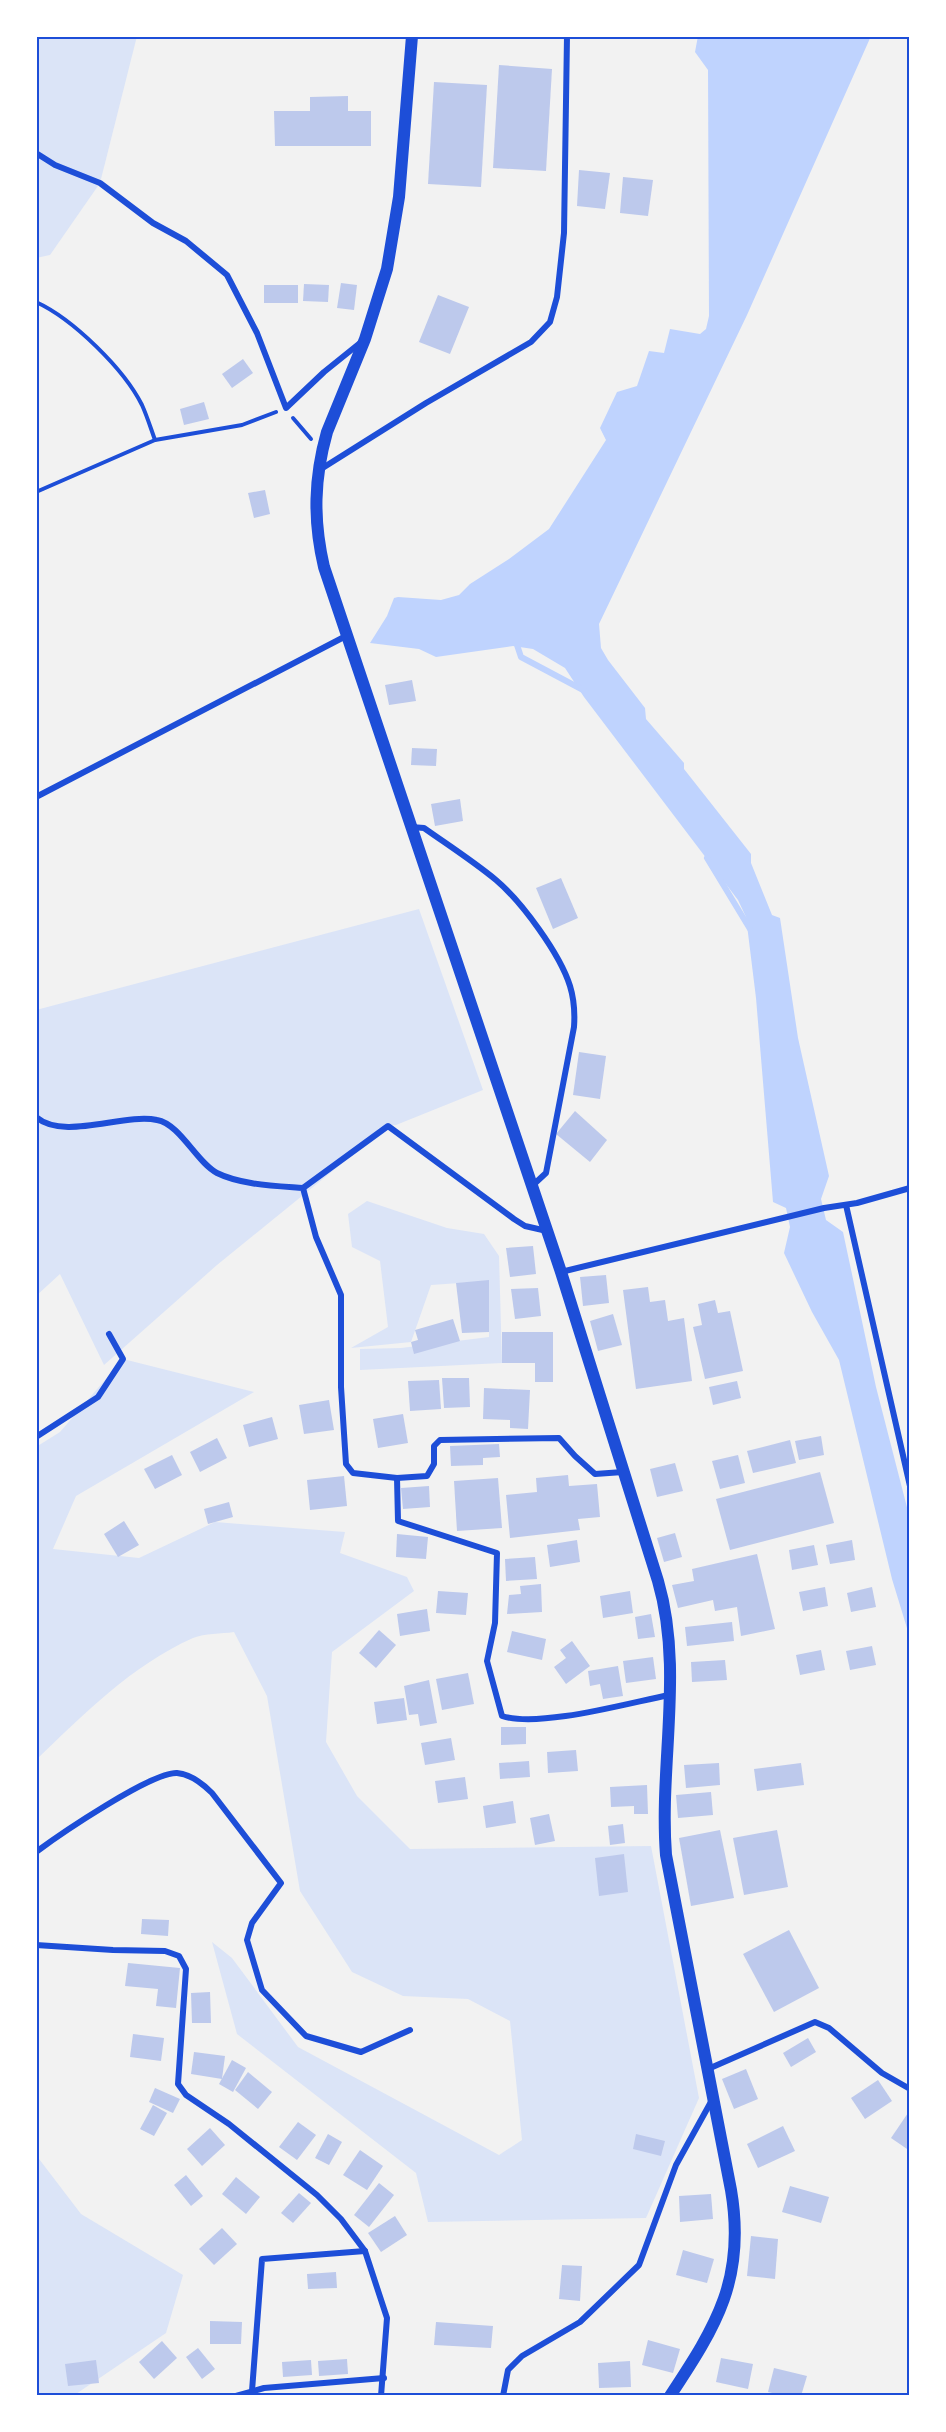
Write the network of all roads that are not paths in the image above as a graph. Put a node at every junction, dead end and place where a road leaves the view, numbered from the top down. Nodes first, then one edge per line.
1 (412, 36) edge
2 (567, 36) edge
3 (36, 153) edge
4 (365, 339) junction
5 (318, 471) junction
6 (346, 636) junction
7 (36, 797) edge
8 (411, 827) junction
9 (36, 1118) edge
10 (532, 1186) junction
11 (303, 1188) junction
12 (910, 1188) edge
13 (846, 1205) junction
14 (547, 1231) junction
15 (561, 1272) junction
16 (109, 1334) dead end
17 (36, 1437) edge
18 (624, 1472) junction
19 (397, 1478) junction
20 (910, 1486) edge
21 (669, 1695) junction
22 (36, 1852) edge
23 (36, 1945) edge
24 (410, 2030) dead end
25 (707, 2070) junction
26 (910, 2089) edge
27 (713, 2099) junction
28 (365, 2251) junction
29 (384, 2378) junction
30 (264, 2388) junction
31 (252, 2391) junction
32 (236, 2396) edge
33 (266, 2396) edge
34 (381, 2396) edge
35 (503, 2396) edge
36 (670, 2396) edge

1 - 4 main road
2 - 5 street
3 - 4 street
4 - 5 main road
5 - 6 main road
6 - 7 street
6 - 8 main road
8 - 10 main road
8 - 10 street
9 - 11 street
10 - 14 main road
11 - 14 street
11 - 19 street
12 - 13 street
13 - 15 street
13 - 20 street
14 - 15 main road
15 - 18 main road
16 - 17 street
18 - 19 street
18 - 21 main road
19 - 21 street
21 - 25 main road
22 - 24 street
23 - 28 street
25 - 26 street
25 - 27 main road
27 - 35 street
27 - 36 main road
28 - 29 street
28 - 31 street
29 - 30 street
29 - 34 street
30 - 31 street
30 - 33 street
31 - 32 street

